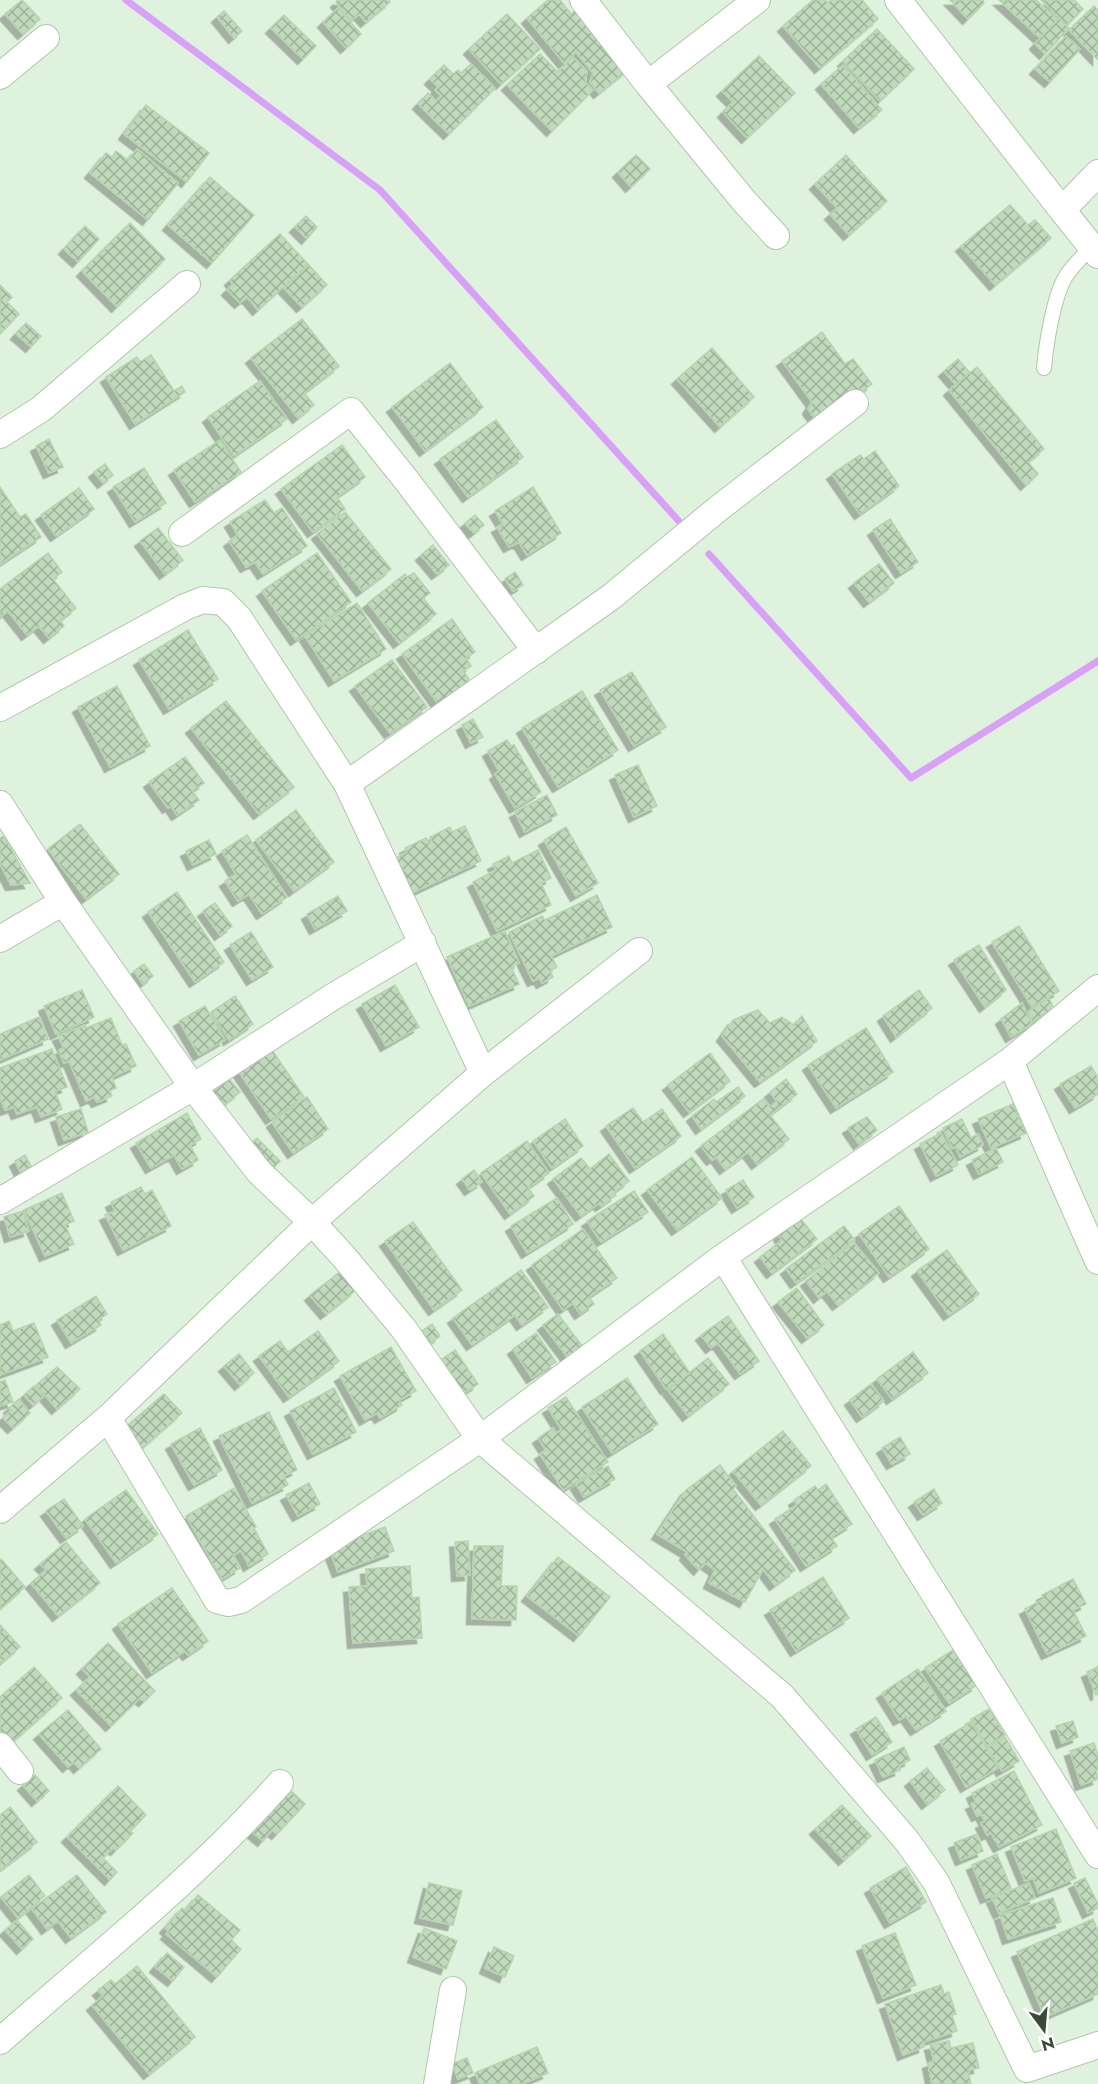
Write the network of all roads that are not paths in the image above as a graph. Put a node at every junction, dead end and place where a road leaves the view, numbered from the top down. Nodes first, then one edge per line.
1 (583, 0) edge
2 (757, 0) edge
3 (898, 0) edge
4 (46, 38) dead end
5 (0, 76) edge
6 (648, 84) junction
7 (1098, 173) edge
8 (1062, 210) junction
9 (776, 236) dead end
10 (1095, 251) edge
11 (187, 284) dead end
12 (1044, 368) dead end
13 (855, 403) dead end
14 (0, 435) edge
15 (182, 533) dead end
16 (536, 651) junction
17 (0, 708) edge
18 (347, 784) junction
19 (0, 804) edge
20 (63, 902) junction
21 (0, 939) edge
22 (423, 943) junction
23 (639, 951) dead end
24 (1098, 988) edge
25 (1010, 1061) junction
26 (483, 1073) junction
27 (193, 1087) junction
28 (0, 1201) edge
29 (312, 1222) junction
30 (723, 1257) junction
31 (1098, 1261) edge
32 (108, 1418) junction
33 (480, 1439) junction
34 (0, 1510) edge
35 (0, 1746) edge
36 (20, 1771) dead end
37 (280, 1783) dead end
38 (1098, 1855) edge
39 (453, 1990) dead end
40 (0, 2041) edge
41 (1098, 2045) edge
42 (1027, 2077) edge
43 (436, 2084) edge

1 - 6 street
2 - 6 street
3 - 8 street
4 - 5 street
6 - 9 street
7 - 8 street
8 - 10 street
10 - 12 lane
11 - 14 street
13 - 16 street
15 - 16 street
16 - 18 street
17 - 18 street
18 - 22 street
19 - 20 street
20 - 21 street
20 - 27 street
22 - 26 street
22 - 27 street
23 - 26 street
24 - 25 street
25 - 30 street
25 - 31 street
26 - 29 street
27 - 28 street
27 - 29 street
29 - 32 street
29 - 33 street
30 - 33 street
30 - 38 street
32 - 33 street
32 - 34 street
33 - 42 street
35 - 36 street
37 - 40 street
39 - 43 street
41 - 42 street

